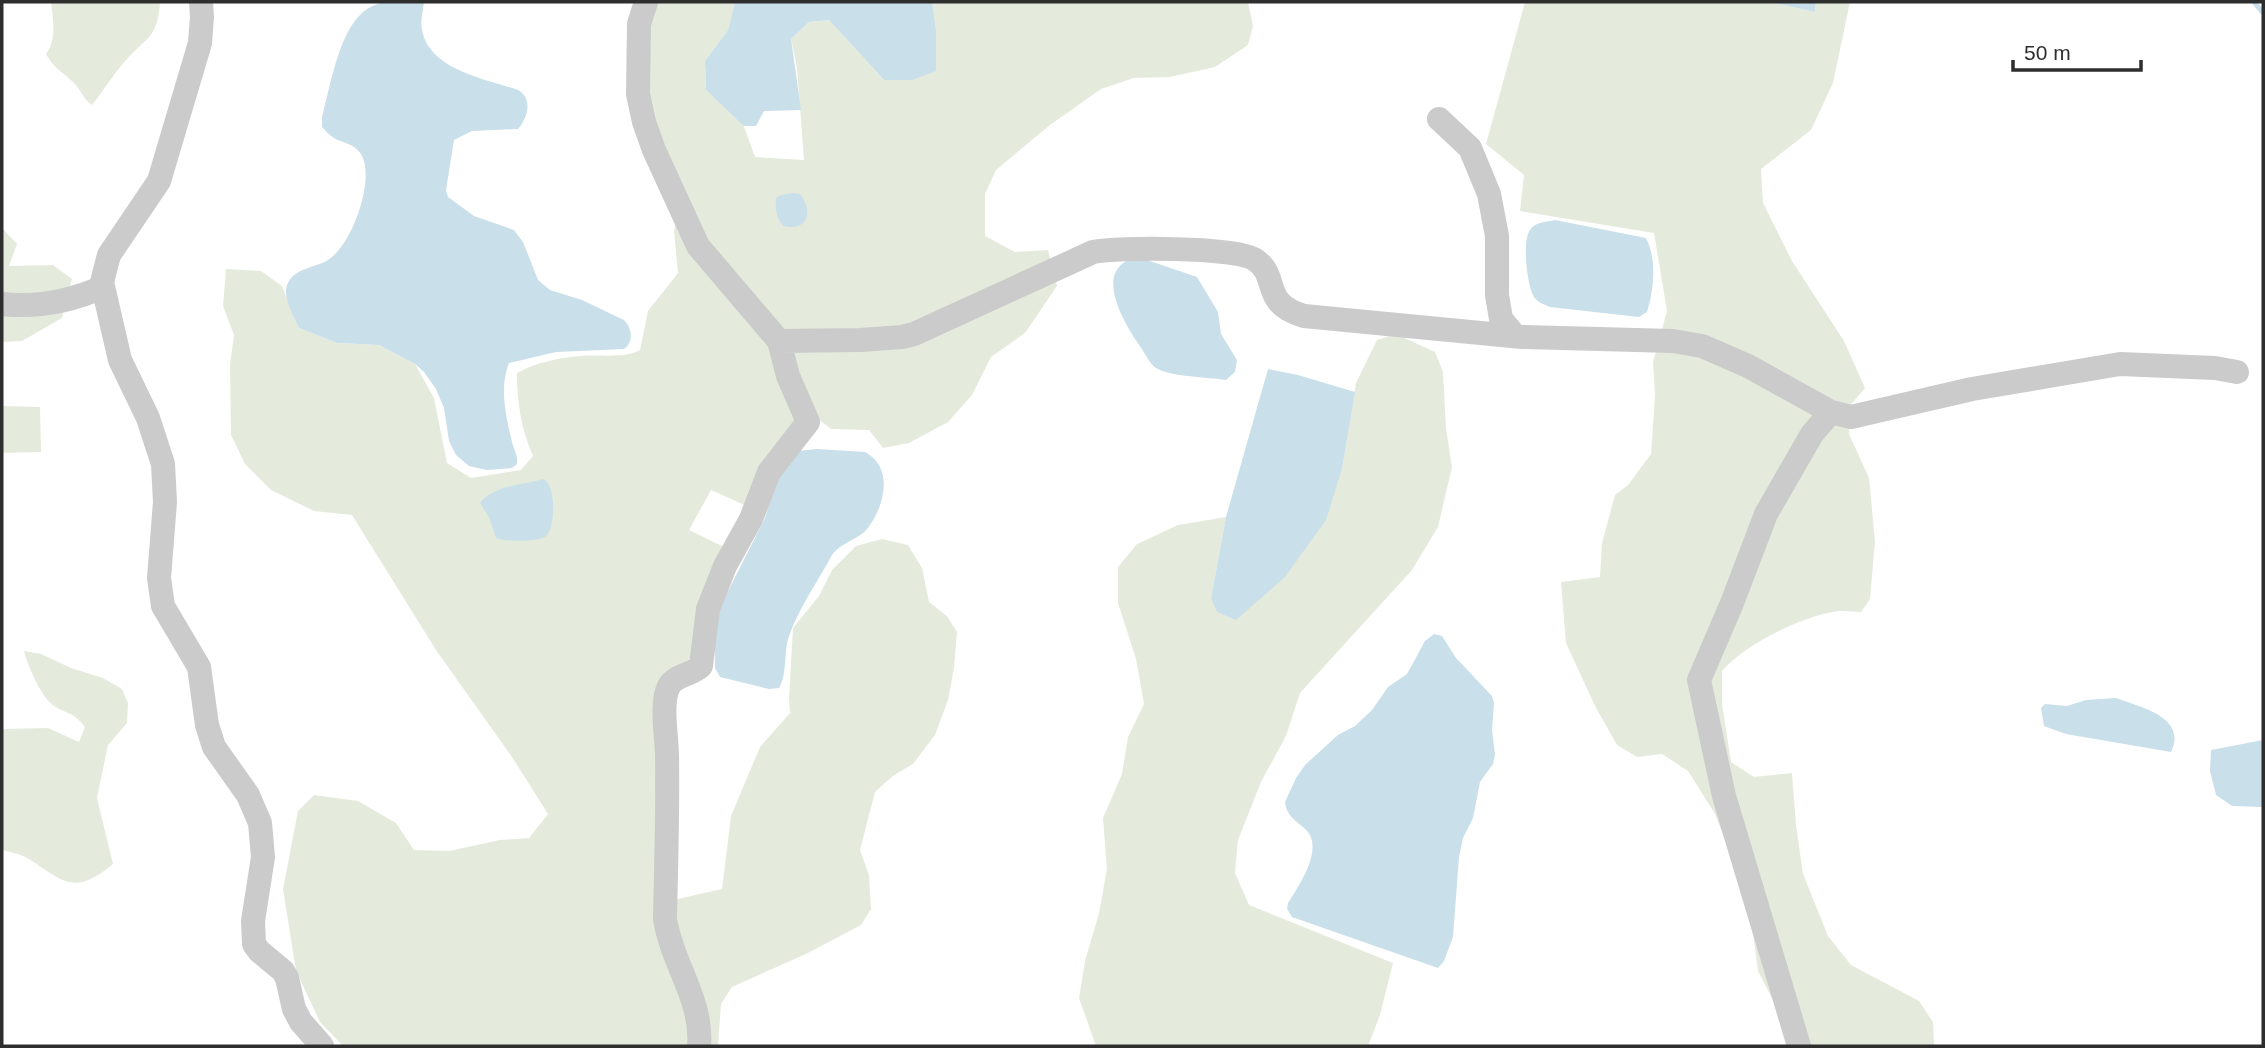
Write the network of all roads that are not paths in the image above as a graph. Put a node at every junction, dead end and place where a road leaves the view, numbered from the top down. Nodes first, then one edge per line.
1 (201, 2) edge
2 (646, 2) edge
3 (1439, 119) dead end
4 (103, 287) junction
5 (2, 304) edge
6 (1515, 336) junction
7 (779, 341) junction
8 (2237, 372) dead end
9 (1830, 412) junction
10 (322, 1046) edge
11 (699, 1046) edge
12 (1799, 1046) edge

1 - 4 street
2 - 7 street
3 - 6 street
4 - 5 street
4 - 10 street
6 - 7 street
6 - 9 street
7 - 11 street
8 - 9 street
9 - 12 street

